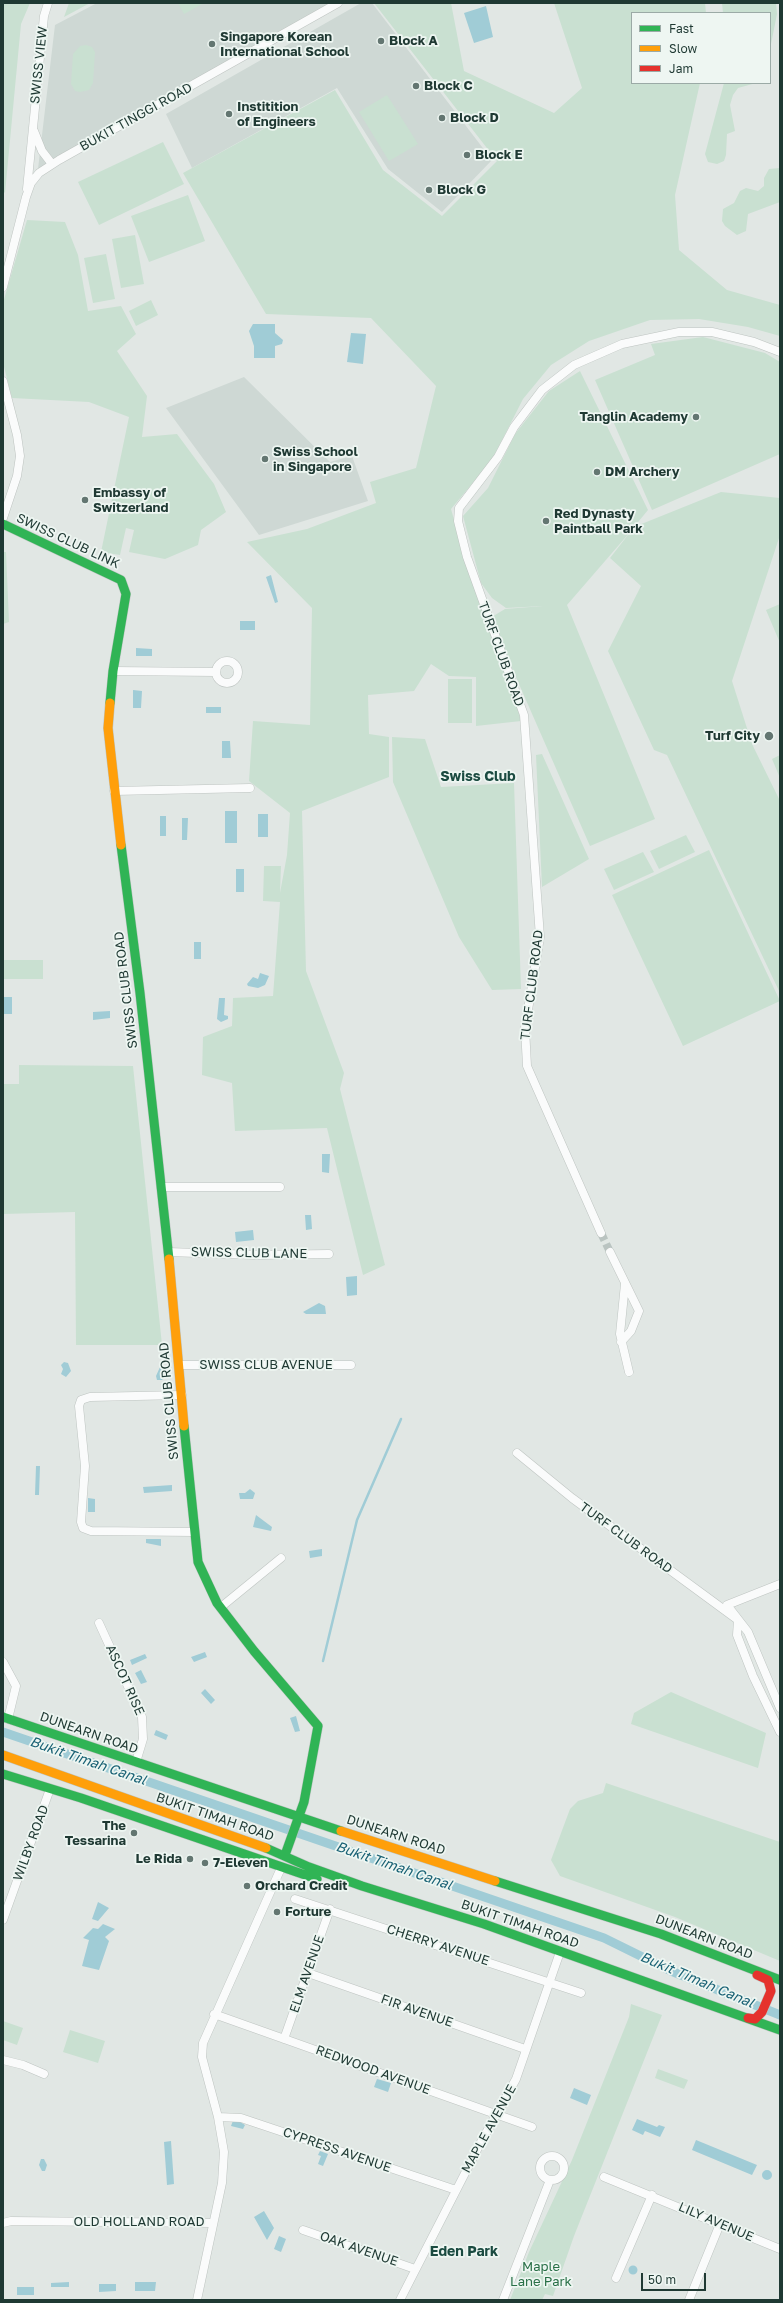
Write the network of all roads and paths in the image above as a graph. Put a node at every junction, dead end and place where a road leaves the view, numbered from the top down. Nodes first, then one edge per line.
1 (48, 3) edge
2 (338, 3) edge
3 (33, 128) junction
4 (52, 164) junction
5 (26, 198) junction
6 (3, 287) edge
7 (780, 352) edge
8 (3, 381) edge
9 (3, 518) edge
10 (3, 524) edge
11 (121, 580) joint
12 (113, 671) junction
13 (216, 672) dead end
14 (250, 788) dead end
15 (114, 791) junction
16 (161, 1187) junction
17 (280, 1187) dead end
18 (601, 1234) tunnel mouth
19 (168, 1252) junction
20 (610, 1252) tunnel mouth
21 (329, 1254) dead end
22 (625, 1282) junction
23 (635, 1305) junction
24 (622, 1318) junction
25 (621, 1342) junction
26 (180, 1365) junction
27 (352, 1365) dead end
28 (629, 1372) dead end
29 (182, 1395) junction
30 (517, 1452) dead end
31 (194, 1532) junction
32 (281, 1558) dead end
33 (780, 1584) edge
34 (221, 1608) junction
35 (738, 1620) junction
36 (99, 1623) dead end
37 (760, 1661) junction
38 (3, 1662) edge
39 (749, 1665) junction
40 (780, 1708) edge
41 (6, 1718) edge
42 (780, 1732) edge
43 (3, 1755) edge
44 (136, 1762) junction
45 (3, 1774) edge
46 (50, 1789) junction
47 (298, 1821) junction
48 (286, 1855) junction
49 (281, 1868) junction
50 (295, 1899) dead end
51 (330, 1909) junction
52 (3, 1920) edge
53 (484, 1924) junction
54 (661, 1934) junction
55 (560, 1952) junction
56 (308, 1973) junction
57 (780, 1980) edge
58 (550, 1982) junction
59 (581, 1993) dead end
60 (775, 1998) edge
61 (214, 2014) junction
62 (748, 2018) junction
63 (780, 2029) edge
64 (284, 2039) junction
65 (526, 2049) junction
66 (3, 2060) edge
67 (44, 2074) dead end
68 (497, 2114) junction
69 (218, 2117) junction
70 (532, 2127) dead end
71 (604, 2177) dead end
72 (550, 2180) dead end
73 (456, 2190) junction
74 (652, 2195) junction
75 (212, 2222) junction
76 (3, 2223) edge
77 (720, 2224) junction
78 (303, 2230) dead end
79 (780, 2249) edge
80 (415, 2269) junction
81 (616, 2278) dead end
82 (197, 2300) edge
83 (400, 2300) edge
84 (503, 2300) edge
85 (689, 2300) edge

1 - 3 street, SWISS VIEW
2 - 4 street, BUKIT TINGGI ROAD
3 - 4 street, SWISS VIEW
3 - 5 street, SWISS VIEW
4 - 5 street, BUKIT TINGGI ROAD
5 - 6 street, BUKIT TINGGI ROAD
7 - 18 street, TURF CLUB ROAD
8 - 9 street
10 - 11 main road, SWISS CLUB LINK
11 - 12 main road, SWISS CLUB ROAD
12 - 13 street
12 - 15 main road, SWISS CLUB ROAD
14 - 15 street
15 - 16 main road, SWISS CLUB ROAD
16 - 17 street
16 - 19 main road, SWISS CLUB ROAD
19 - 21 street, SWISS CLUB LANE
19 - 26 main road, SWISS CLUB ROAD
20 - 22 street
22 - 23 street
22 - 24 street
23 - 24 street
23 - 25 street
24 - 25 street
25 - 28 street
26 - 27 street, SWISS CLUB AVENUE
26 - 29 main road, SWISS CLUB ROAD
29 - 31 main road, SWISS CLUB ROAD
29 - 31 street
30 - 35 street, TURF CLUB ROAD
31 - 34 main road, SWISS CLUB ROAD
32 - 34 street
33 - 35 street, TURF CLUB ROAD
34 - 47 main road, SWISS CLUB ROAD
35 - 37 street, TURF CLUB ROAD
35 - 39 street, TURF CLUB ROAD
36 - 44 street, ASCOT RISE
37 - 39 street
37 - 40 street, TURF CLUB ROAD
38 - 41 street
39 - 42 street, TURF CLUB ROAD
41 - 44 main road, DUNEARN ROAD
43 - 48 main road, BUKIT TIMAH ROAD
44 - 47 main road, DUNEARN ROAD
45 - 46 main road
46 - 49 main road
46 - 52 street, WILBY ROAD
47 - 48 main road
47 - 54 main road, DUNEARN ROAD
48 - 53 main road, BUKIT TIMAH ROAD
49 - 53 main road
49 - 61 street, OLD HOLLAND ROAD
50 - 51 street, CHERRY AVENUE
51 - 56 street, ELM AVENUE
51 - 58 street, CHERRY AVENUE
53 - 55 main road, BUKIT TIMAH ROAD
54 - 57 main road, DUNEARN ROAD
54 - 60 main road
55 - 58 street, MAPLE AVENUE
55 - 62 main road, BUKIT TIMAH ROAD
56 - 64 street, ELM AVENUE
56 - 65 street, FIR AVENUE
58 - 59 street, CHERRY AVENUE
58 - 65 street, MAPLE AVENUE
60 - 62 main road
60 - 63 main road
61 - 64 street, REDWOOD AVENUE
61 - 69 street, OLD HOLLAND ROAD
62 - 63 main road, BUKIT TIMAH ROAD
64 - 68 street, REDWOOD AVENUE
65 - 68 street, MAPLE AVENUE
66 - 67 street
68 - 70 street, REDWOOD AVENUE
68 - 73 street, MAPLE AVENUE
69 - 73 street, CYPRESS AVENUE
69 - 75 street, OLD HOLLAND ROAD
71 - 74 street, LILY AVENUE
72 - 84 street
73 - 80 street, MAPLE AVENUE
74 - 77 street, LILY AVENUE
74 - 81 street
75 - 76 street, OLD HOLLAND ROAD
75 - 82 street
77 - 79 street, LILY AVENUE
77 - 85 street
78 - 80 street, OAK AVENUE
80 - 83 street, MAPLE AVENUE

